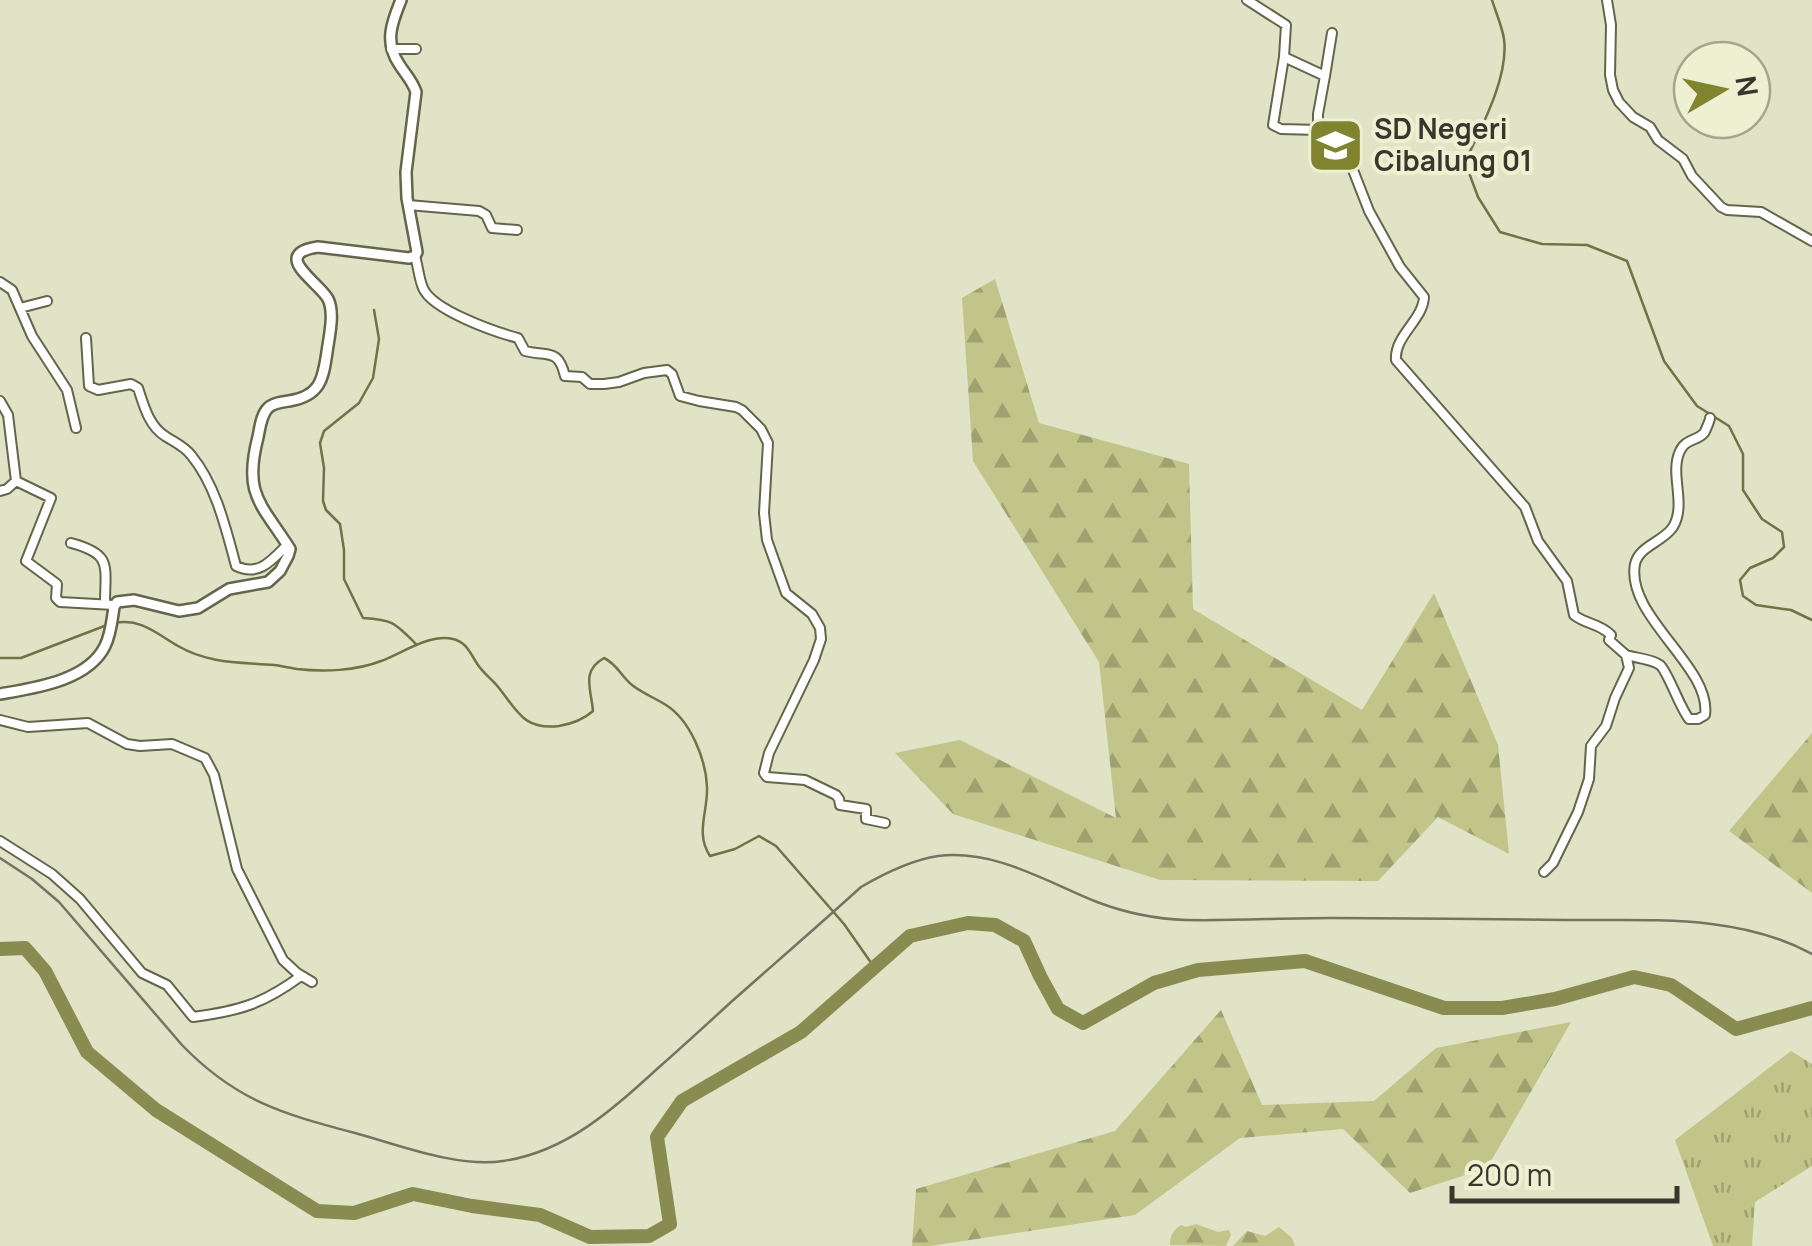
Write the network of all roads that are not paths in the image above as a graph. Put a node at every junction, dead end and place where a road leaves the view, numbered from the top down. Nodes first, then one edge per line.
1 (401, 0) edge
2 (1247, 0) edge
3 (1607, 0) edge
4 (1332, 33) dead end
5 (392, 49) junction
6 (416, 49) dead end
7 (1284, 57) junction
8 (1325, 76) junction
9 (1318, 130) junction
10 (408, 205) junction
11 (517, 230) dead end
12 (1812, 241) edge
13 (415, 256) junction
14 (0, 282) edge
15 (47, 300) dead end
16 (20, 308) junction
17 (86, 338) dead end
18 (0, 401) edge
19 (1710, 418) dead end
20 (76, 428) dead end
21 (16, 481) junction
22 (0, 491) edge
23 (71, 543) dead end
24 (288, 544) junction
25 (110, 605) junction
26 (1626, 655) junction
27 (0, 694) edge
28 (0, 720) edge
29 (885, 822) dead end
30 (0, 842) edge
31 (1544, 872) dead end
32 (301, 976) junction
33 (312, 982) dead end

1 - 5 street
2 - 7 street
3 - 12 street
4 - 8 street
5 - 6 street
5 - 10 street
7 - 8 street
7 - 9 street
8 - 9 street
9 - 26 street
10 - 11 street
10 - 13 street
13 - 24 street
13 - 29 street
14 - 16 street
15 - 16 street
16 - 20 street
17 - 24 street
18 - 21 street
19 - 26 street
21 - 22 street
21 - 25 street
23 - 25 street
24 - 25 street
25 - 27 street
26 - 31 street
28 - 32 street
30 - 32 street
32 - 33 street

